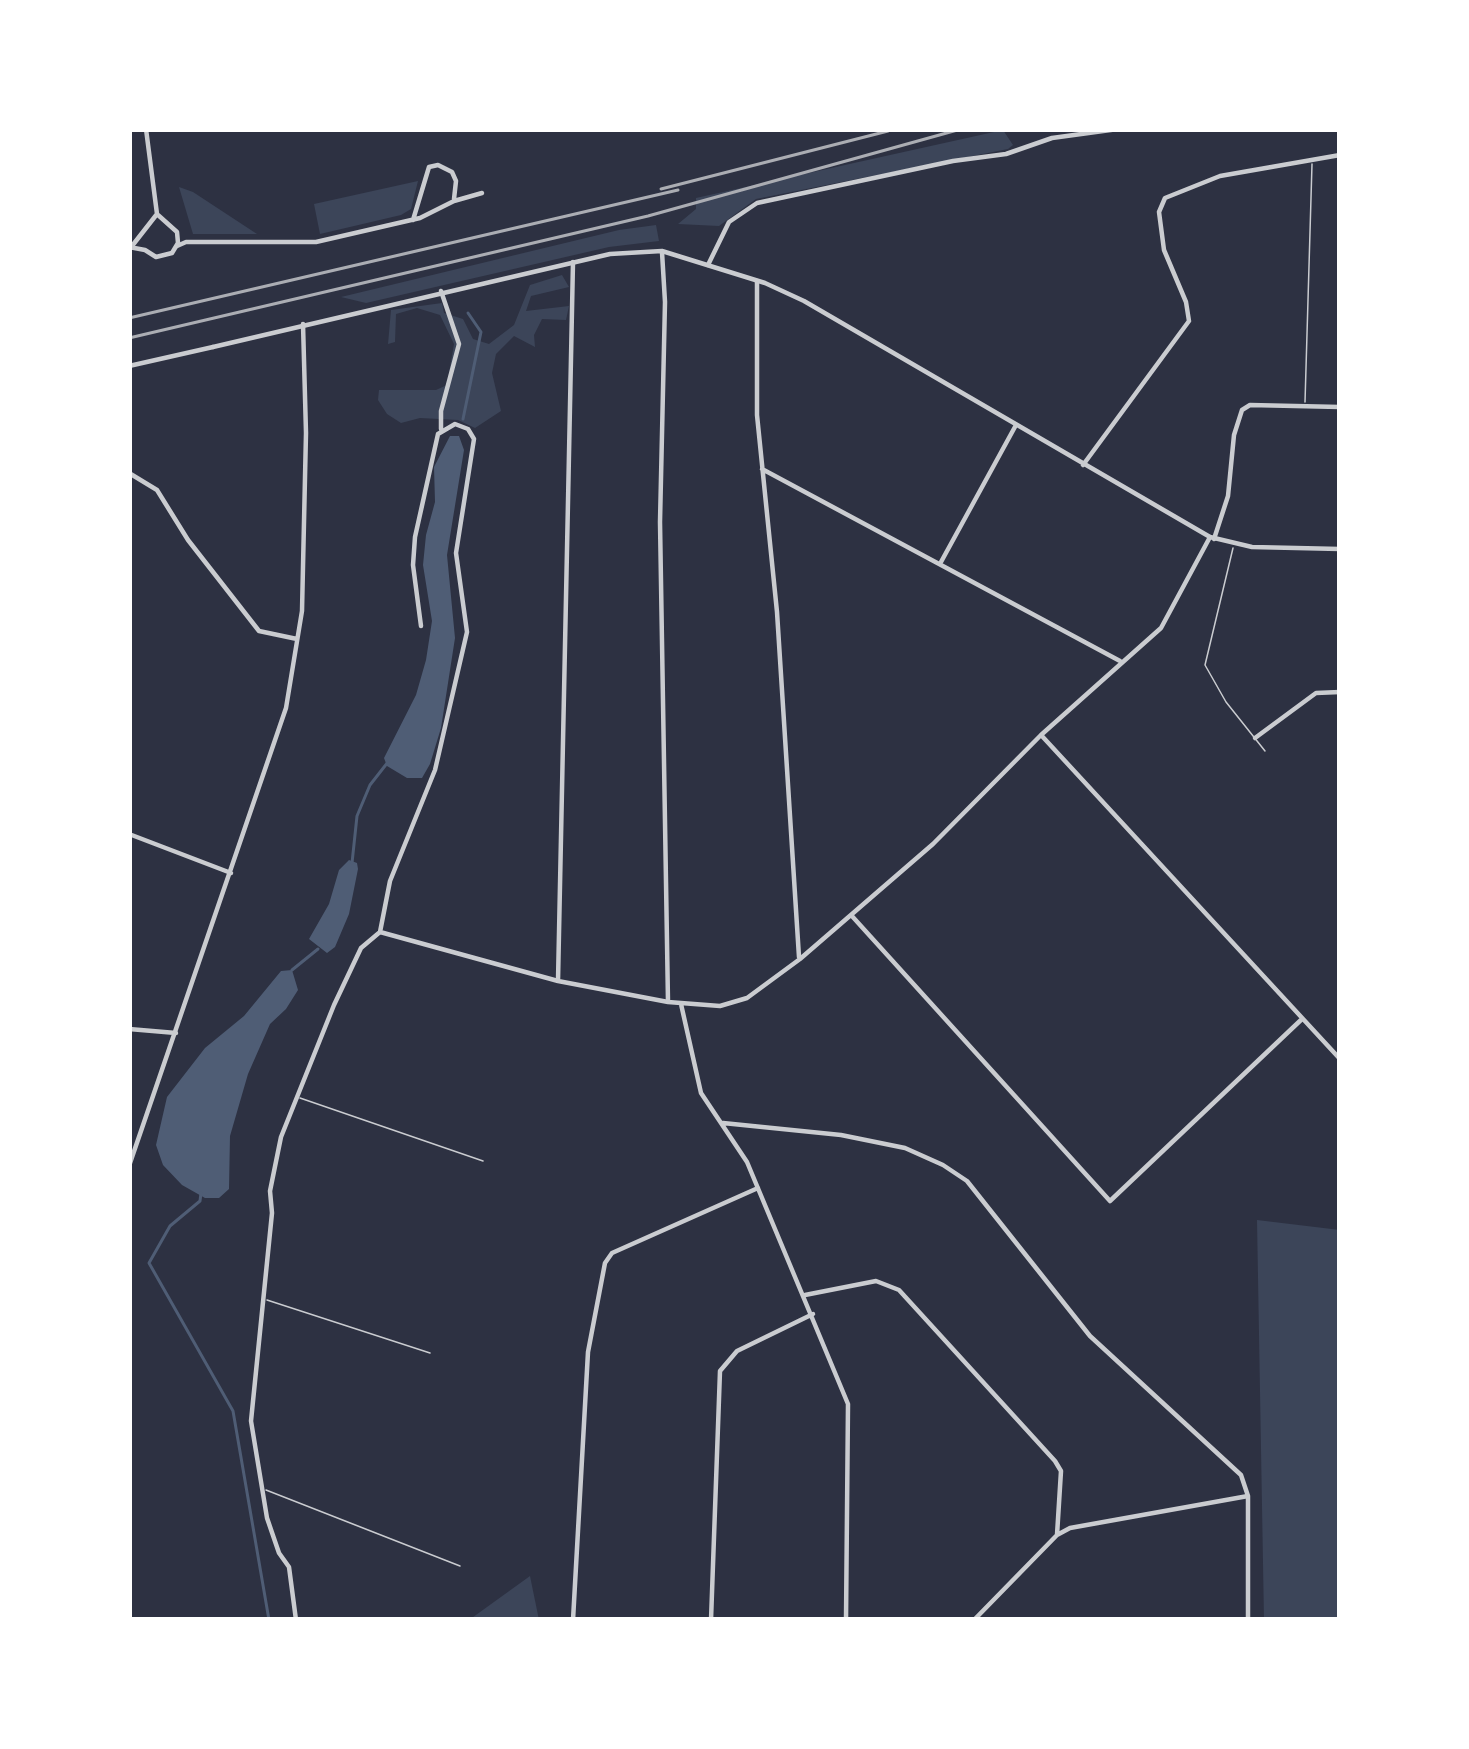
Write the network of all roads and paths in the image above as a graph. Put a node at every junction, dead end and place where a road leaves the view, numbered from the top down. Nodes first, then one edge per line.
1 (146, 129) edge
2 (1118, 129) edge
3 (1340, 155) edge
4 (1312, 160) junction
5 (482, 194) dead end
6 (454, 201) junction
7 (157, 214) junction
8 (413, 220) junction
9 (164, 221) junction
10 (153, 222) junction
11 (178, 236) junction
12 (142, 237) junction
13 (186, 242) junction
14 (177, 246) junction
15 (131, 247) edge
16 (145, 250) junction
17 (662, 251) junction
18 (573, 262) junction
19 (708, 265) junction
20 (757, 281) junction
21 (441, 291) junction
22 (303, 324) junction
23 (129, 366) edge
24 (1305, 406) junction
25 (1340, 407) edge
26 (1016, 425) junction
27 (444, 428) junction
28 (1083, 464) junction
29 (762, 469) junction
30 (129, 473) edge
31 (1212, 538) junction
32 (1234, 545) junction
33 (1340, 549) edge
34 (940, 562) junction
35 (422, 626) dead end
36 (299, 639) junction
37 (1120, 661) junction
38 (1340, 692) edge
39 (1041, 735) junction
40 (1255, 738) junction
41 (1265, 751) dead end
42 (129, 834) edge
43 (231, 873) junction
44 (851, 915) junction
45 (380, 932) junction
46 (800, 959) junction
47 (558, 981) junction
48 (668, 1002) junction
49 (681, 1004) junction
50 (1302, 1019) junction
51 (129, 1029) edge
52 (176, 1033) junction
53 (1340, 1059) edge
54 (296, 1097) junction
55 (723, 1123) junction
56 (482, 1161) dead end
57 (129, 1166) edge
58 (758, 1187) junction
59 (805, 1295) junction
60 (263, 1299) junction
61 (813, 1314) junction
62 (430, 1353) dead end
63 (262, 1488) junction
64 (1248, 1496) junction
65 (1057, 1535) junction
66 (460, 1566) dead end
67 (296, 1620) edge
68 (574, 1620) edge
69 (712, 1620) edge
70 (846, 1620) edge
71 (974, 1620) edge
72 (1248, 1620) edge

1 - 7 street
2 - 19 street
3 - 4 street
4 - 24 lane
4 - 28 street
5 - 6 street
6 - 8 street
6 - 8 street
7 - 9 street
7 - 10 street
8 - 13 street
9 - 10 street
9 - 11 street
10 - 12 street
11 - 13 street
11 - 14 street
12 - 15 street
12 - 16 street
13 - 14 street
14 - 16 street
15 - 16 street
17 - 18 street
17 - 19 street
17 - 48 street
18 - 21 street
18 - 47 street
19 - 20 street
20 - 26 street
20 - 29 street
21 - 22 street
21 - 27 street
22 - 23 street
22 - 36 street
24 - 25 street
24 - 31 street
26 - 28 street
26 - 34 street
27 - 35 street
27 - 45 street
28 - 31 street
29 - 34 street
29 - 46 street
30 - 36 street
31 - 32 street
31 - 37 street
32 - 33 street
32 - 40 lane
34 - 37 street
36 - 43 street
37 - 39 street
38 - 40 street
39 - 44 street
39 - 50 street
40 - 41 lane
42 - 43 street
43 - 52 street
44 - 46 street
44 - 50 street
45 - 47 street
45 - 54 street
46 - 49 street
47 - 48 street
48 - 49 street
49 - 55 street
50 - 53 street
51 - 52 street
52 - 57 street
54 - 56 lane
54 - 60 street
55 - 58 street
55 - 64 street
58 - 59 street
58 - 68 street
59 - 61 street
59 - 65 street
60 - 62 lane
60 - 63 street
61 - 69 street
61 - 70 street
63 - 66 lane
63 - 67 street
64 - 65 street
64 - 72 street
65 - 71 street

